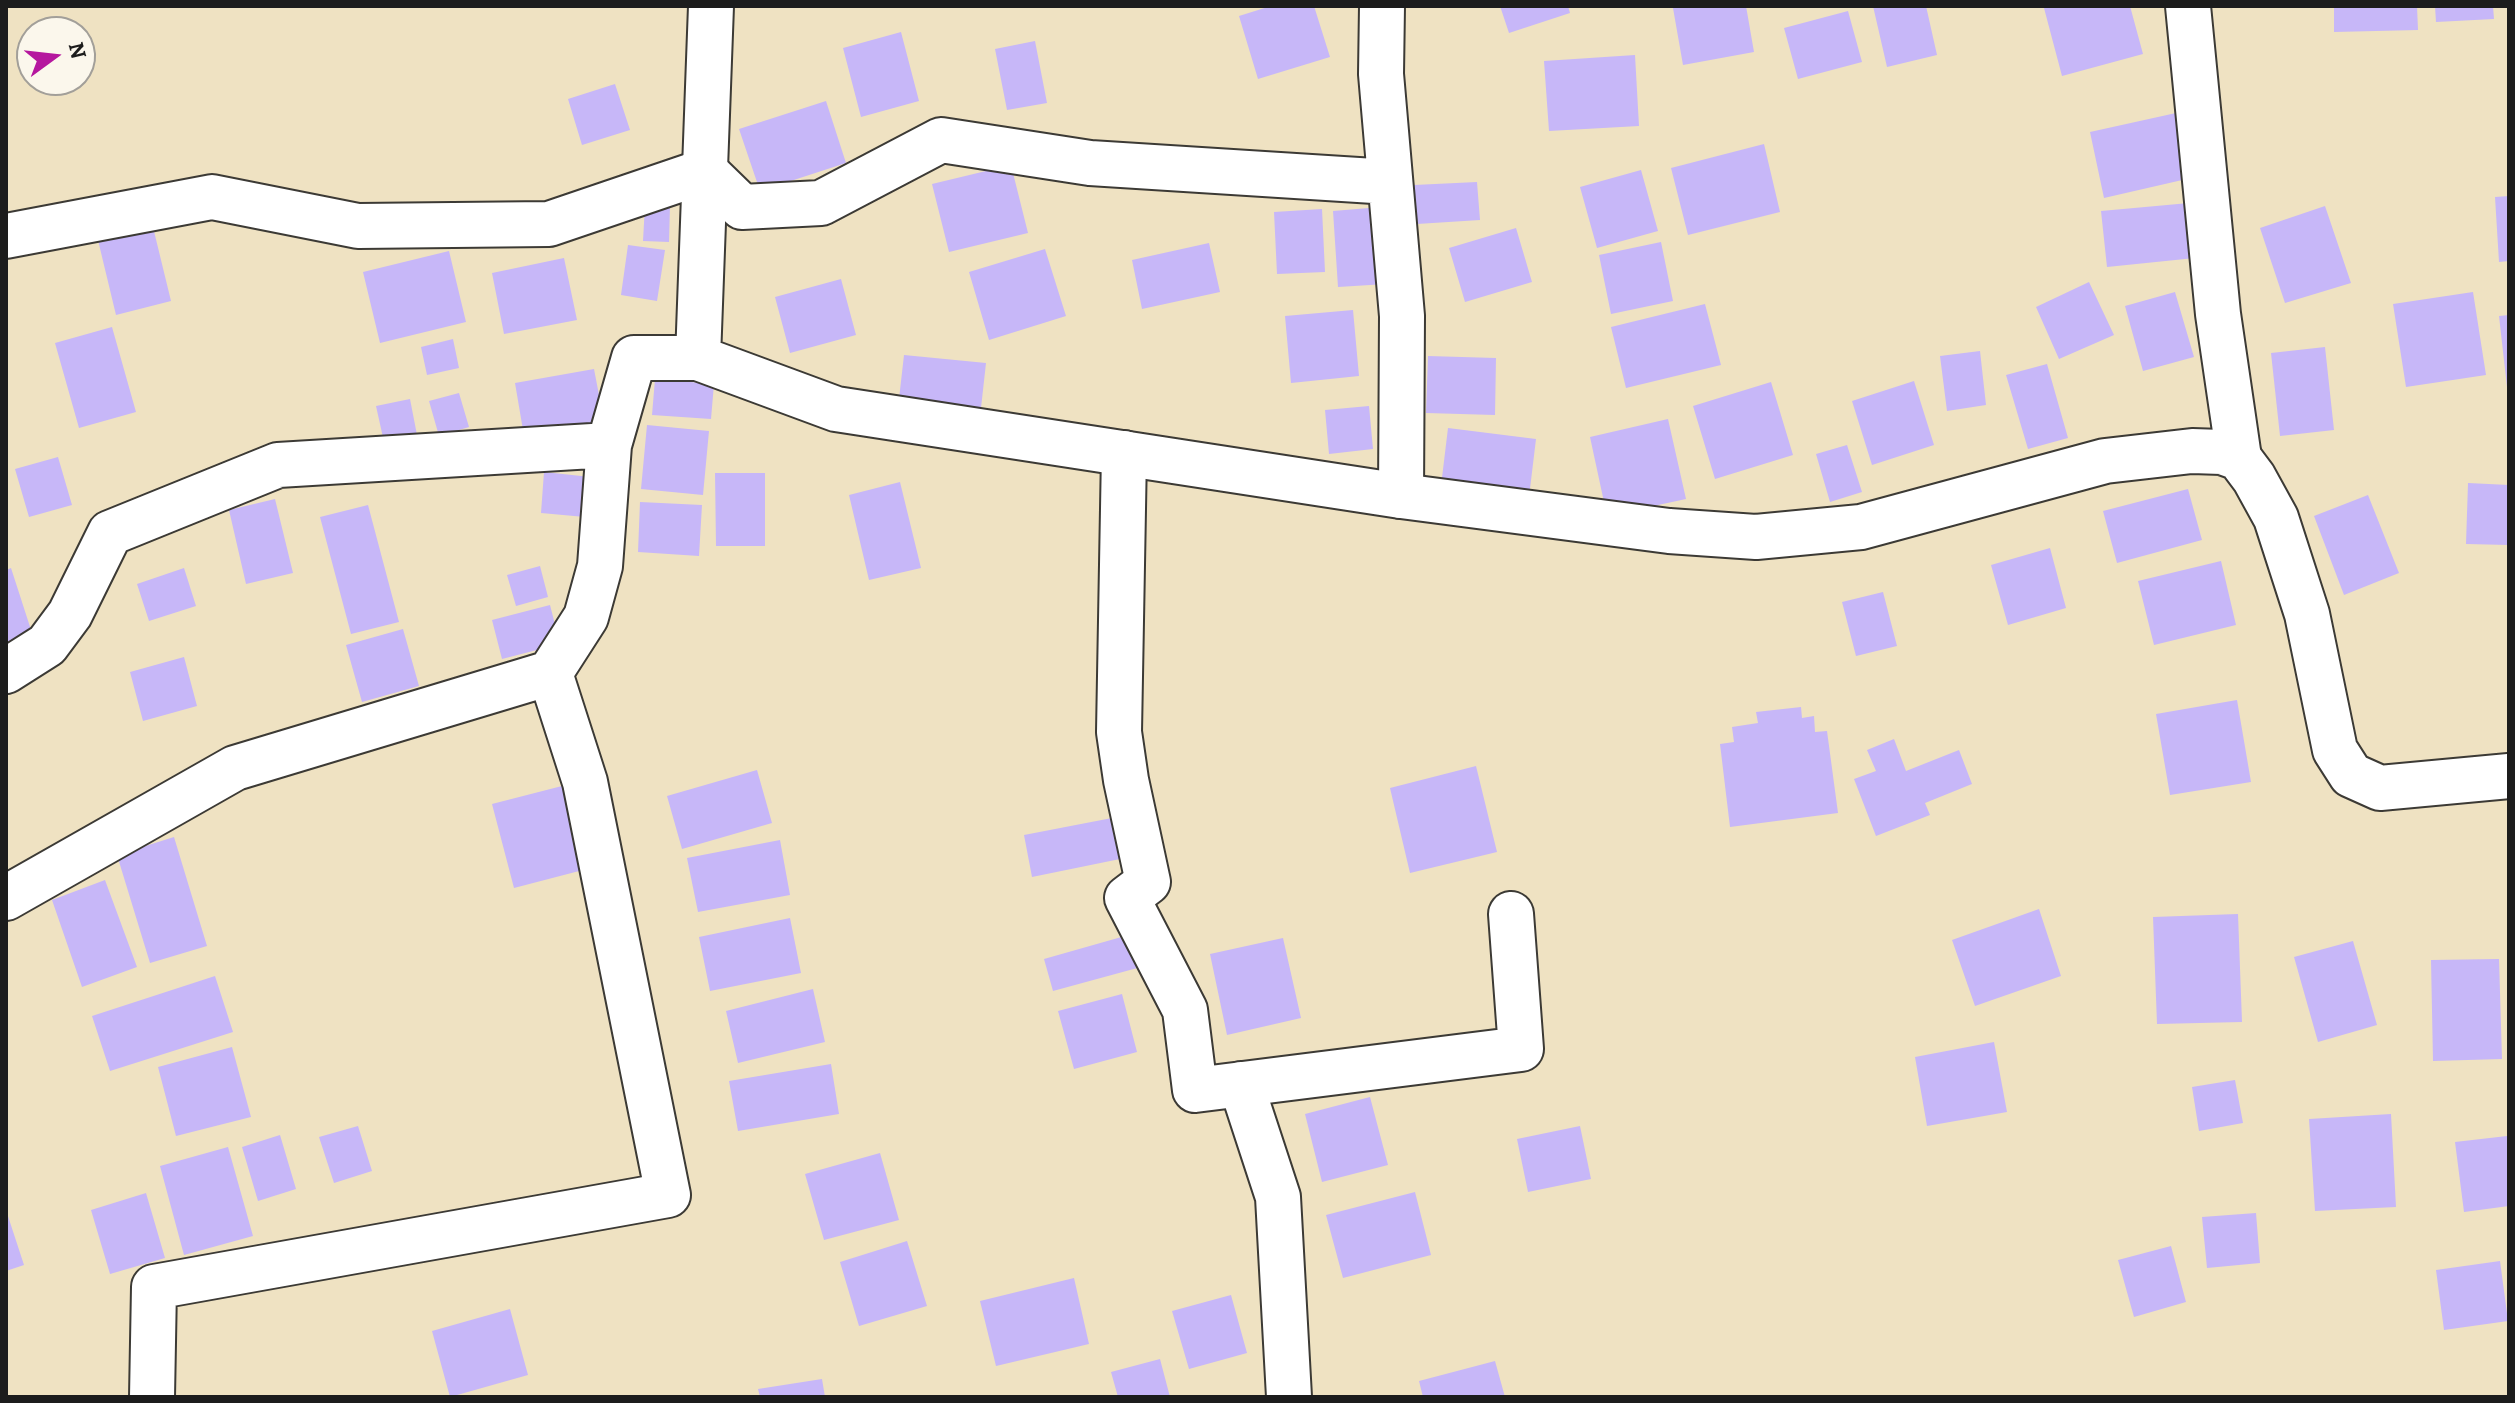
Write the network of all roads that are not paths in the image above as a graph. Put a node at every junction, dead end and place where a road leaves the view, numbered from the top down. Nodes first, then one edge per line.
1 (711, 6) edge
2 (1382, 6) edge
3 (2188, 6) edge
4 (705, 171) junction
5 (1390, 182) junction
6 (6, 236) edge
7 (698, 358) junction
8 (609, 445) junction
9 (1124, 453) junction
10 (2239, 458) junction
11 (1401, 496) junction
12 (6, 671) edge
13 (550, 673) junction
14 (2509, 776) edge
15 (6, 898) edge
16 (1511, 914) dead end
17 (1241, 1084) junction
18 (152, 1397) edge
19 (1289, 1397) edge

1 - 4 street
2 - 5 street
3 - 10 street
4 - 5 street
4 - 6 street
4 - 7 street
5 - 11 street
7 - 8 street
7 - 9 street
8 - 12 street
8 - 13 street
9 - 11 street
9 - 17 street
10 - 11 street
10 - 14 street
13 - 15 street
13 - 18 street
16 - 17 street
17 - 19 street

